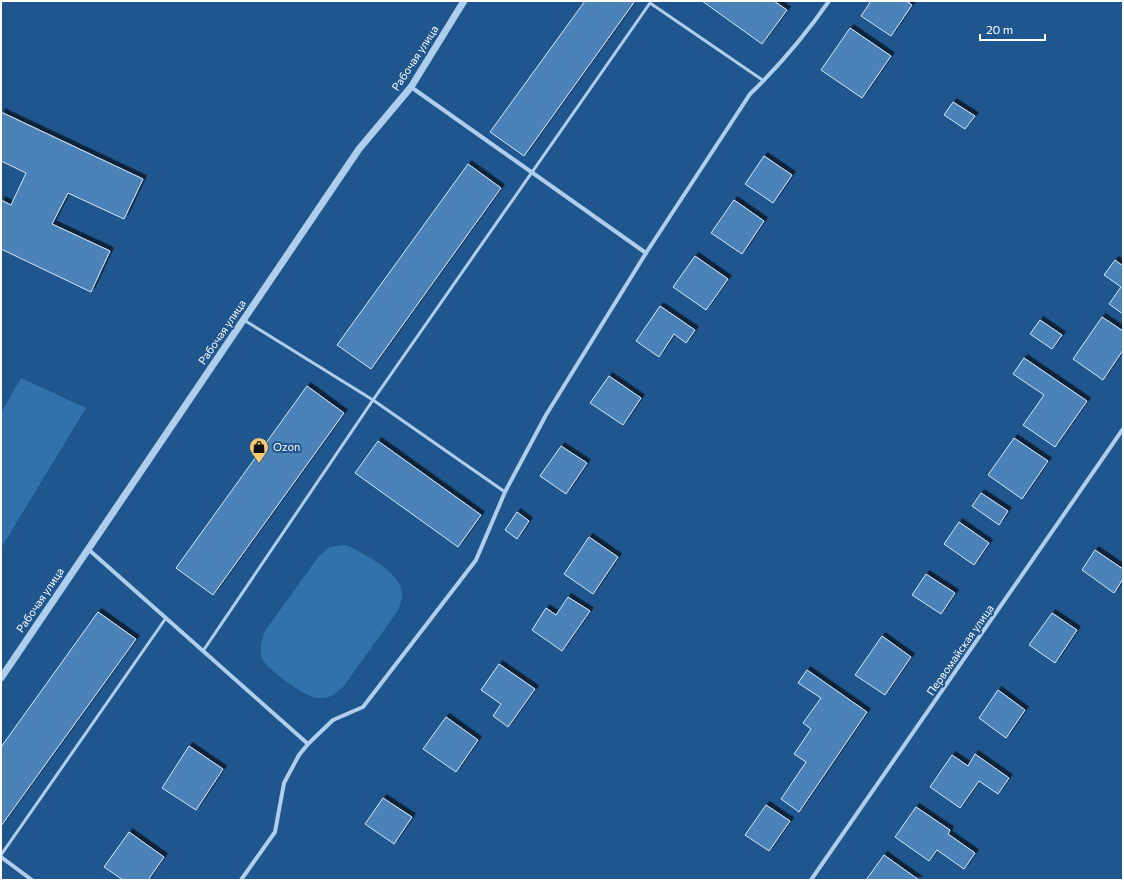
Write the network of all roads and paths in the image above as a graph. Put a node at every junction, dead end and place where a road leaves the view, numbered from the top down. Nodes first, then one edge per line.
1 (464, 1) edge
2 (829, 1) edge
3 (764, 82) junction
4 (411, 88) junction
5 (533, 173) junction
6 (646, 254) junction
7 (244, 320) junction
8 (373, 400) junction
9 (1123, 429) edge
10 (505, 492) junction
11 (88, 549) junction
12 (166, 618) junction
13 (204, 652) junction
14 (1, 678) edge
15 (308, 744) junction
16 (1, 856) edge
17 (32, 880) edge
18 (241, 880) edge
19 (811, 880) edge

1 - 4 street, Рабочая улица
2 - 3 street
3 - 5 lane
3 - 6 street
4 - 5 street
4 - 7 street, Рабочая улица
5 - 6 street
5 - 8 lane
6 - 10 street
7 - 8 lane
7 - 11 street, Рабочая улица
8 - 10 lane
8 - 13 lane
9 - 19 street, Первомайская улица
10 - 15 street
11 - 12 street
11 - 14 street, Рабочая улица
12 - 13 street
12 - 16 lane
13 - 15 street
15 - 18 street
16 - 17 street

